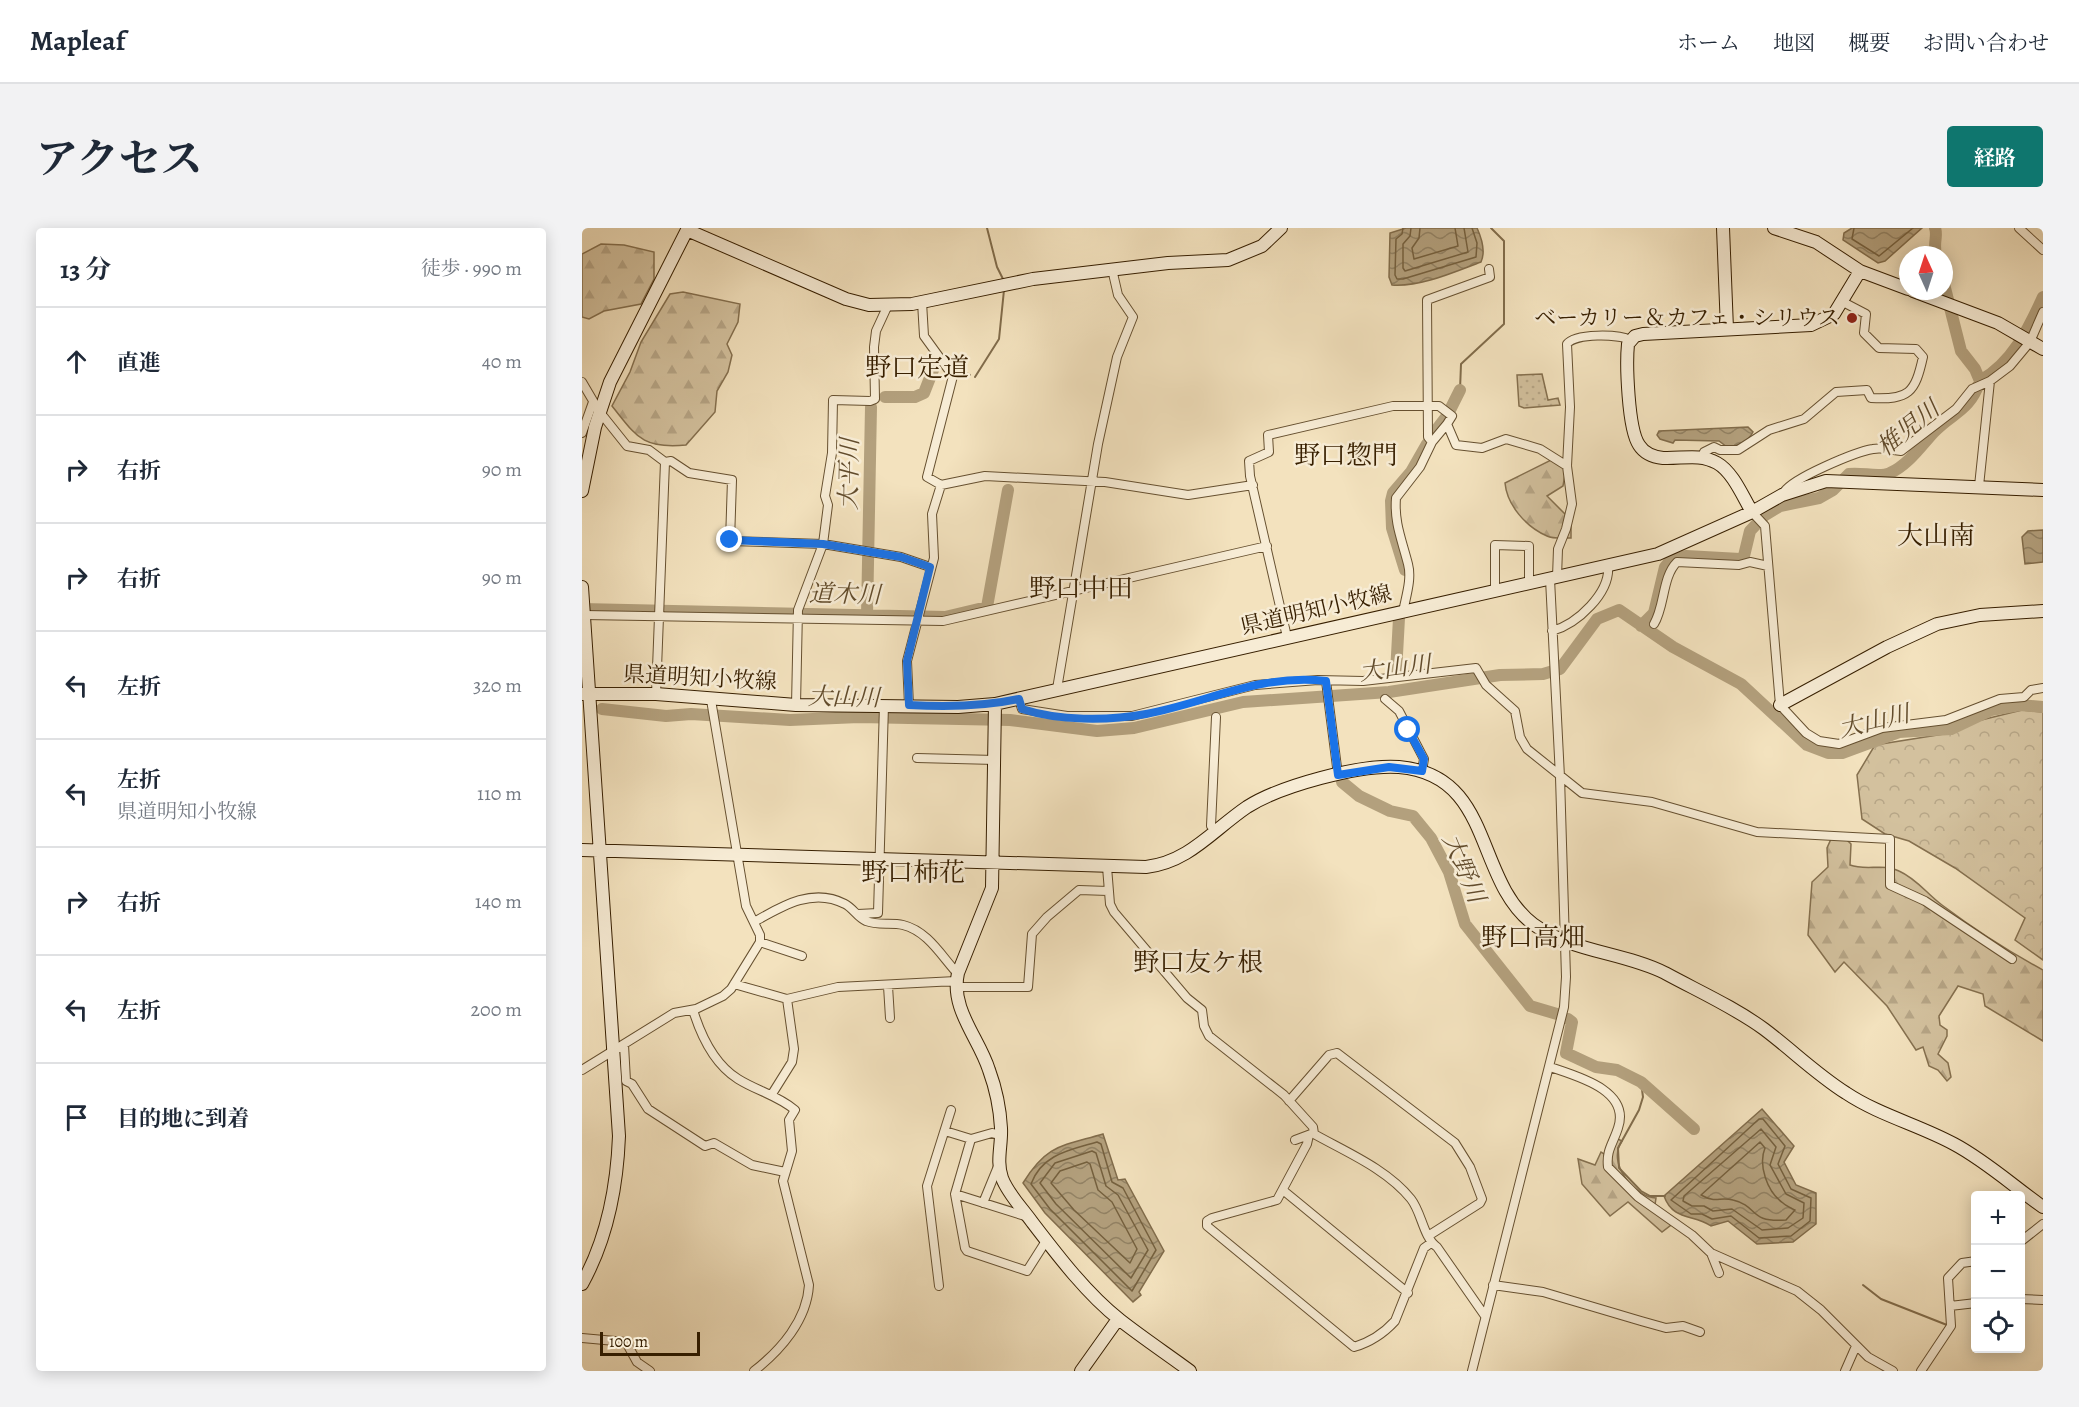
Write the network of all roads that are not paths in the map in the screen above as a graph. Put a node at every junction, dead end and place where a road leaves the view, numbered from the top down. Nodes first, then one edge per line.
1 (1281, 228) edge
2 (1723, 228) edge
3 (1774, 228) edge
4 (2019, 228) edge
5 (685, 229) edge
6 (2043, 250) edge
7 (1112, 269) junction
8 (1489, 269) dead end
9 (1860, 271) junction
10 (1899, 286) edge
11 (1938, 300) edge
12 (922, 302) junction
13 (1843, 302) junction
14 (888, 305) junction
15 (2043, 312) edge
16 (1727, 329) junction
17 (2025, 339) junction
18 (1630, 340) junction
19 (2043, 349) edge
20 (1990, 381) junction
21 (582, 382) edge
22 (596, 406) junction
23 (1428, 406) junction
24 (1447, 424) junction
25 (582, 432) edge
26 (1432, 442) junction
27 (1702, 457) junction
28 (666, 462) junction
29 (1567, 466) junction
30 (1093, 482) junction
31 (941, 485) junction
32 (1253, 485) junction
33 (1979, 486) junction
34 (2043, 489) edge
35 (582, 491) edge
36 (1782, 495) junction
37 (1756, 516) junction
38 (823, 544) junction
39 (1267, 546) junction
40 (1608, 565) junction
41 (1768, 566) junction
42 (930, 567) junction
43 (1554, 578) junction
44 (1528, 584) junction
45 (582, 587) edge
46 (1075, 591) junction
47 (1495, 591) junction
48 (584, 610) edge
49 (2043, 611) edge
50 (1403, 612) junction
51 (659, 613) junction
52 (799, 614) junction
53 (916, 621) junction
54 (1654, 624) dead end
55 (1552, 631) junction
56 (1287, 638) junction
57 (1326, 683) junction
58 (2043, 688) edge
59 (1058, 689) junction
60 (586, 694) edge
61 (656, 694) junction
62 (1019, 699) junction
63 (1385, 699) dead end
64 (711, 703) junction
65 (796, 705) junction
66 (909, 705) junction
67 (1780, 705) junction
68 (884, 707) junction
69 (996, 707) junction
70 (1216, 717) dead end
71 (996, 756) junction
72 (917, 758) dead end
73 (1422, 771) junction
74 (1338, 775) junction
75 (1560, 777) junction
76 (1216, 831) junction
77 (582, 850) edge
78 (599, 850) junction
79 (737, 854) junction
80 (879, 858) junction
81 (993, 863) junction
82 (1107, 867) junction
83 (1108, 891) junction
84 (858, 914) junction
85 (754, 922) junction
86 (1564, 941) junction
87 (760, 942) junction
88 (802, 956) dead end
89 (2012, 959) dead end
90 (956, 981) junction
91 (734, 984) junction
92 (888, 986) junction
93 (787, 999) junction
94 (693, 1010) junction
95 (890, 1018) dead end
96 (619, 1048) junction
97 (1550, 1067) junction
98 (582, 1070) edge
99 (772, 1094) junction
100 (1289, 1101) junction
101 (951, 1110) dead end
102 (945, 1131) junction
103 (1312, 1134) junction
104 (1000, 1135) junction
105 (971, 1139) junction
106 (1295, 1140) dead end
107 (999, 1164) junction
108 (784, 1172) junction
109 (1284, 1191) junction
110 (956, 1194) junction
111 (983, 1203) junction
112 (2043, 1207) edge
113 (1028, 1217) junction
114 (2043, 1224) edge
115 (2025, 1238) edge
116 (1429, 1239) junction
117 (1046, 1241) junction
118 (1711, 1253) junction
119 (1971, 1262) edge
120 (1719, 1273) dead end
121 (582, 1284) edge
122 (1493, 1285) junction
123 (939, 1286) dead end
124 (1408, 1293) junction
125 (2025, 1299) edge
126 (2043, 1300) edge
127 (1971, 1304) edge
128 (1950, 1306) junction
129 (1485, 1316) junction
130 (1118, 1319) junction
131 (1700, 1332) dead end
132 (582, 1338) edge
133 (1856, 1346) junction
134 (650, 1371) edge
135 (755, 1371) edge
136 (1081, 1371) edge
137 (1189, 1371) edge
138 (1472, 1371) edge
139 (1845, 1371) edge
140 (1893, 1371) edge
141 (1920, 1371) edge

1 - 7 street
2 - 16 street
3 - 9 street
4 - 6 street
5 - 14 street
5 - 22 street
7 - 12 street
7 - 30 street
8 - 23 street
9 - 10 street
9 - 13 street
11 - 17 street
12 - 14 street
12 - 31 street
13 - 16 street
13 - 27 street
14 - 38 street
15 - 17 street
16 - 18 street
17 - 19 street
17 - 20 street
18 - 27 street
18 - 29 street
20 - 33 street
20 - 36 street
21 - 22 street
22 - 25 street
22 - 28 street
22 - 35 street
23 - 24 street
23 - 26 street
23 - 32 street
24 - 26 street
24 - 29 street
26 - 50 street
27 - 37 street
28 - 38 street
28 - 51 street
29 - 43 street
30 - 31 street
30 - 32 street
30 - 46 street
31 - 42 street
32 - 39 street
33 - 34 street, 県道明知小牧線
33 - 36 street, 県道明知小牧線
36 - 37 street, 県道明知小牧線
37 - 40 street, 県道明知小牧線
37 - 41 street
38 - 42 street
38 - 52 street
39 - 46 street
39 - 56 street
40 - 43 street, 県道明知小牧線
40 - 55 street
41 - 54 street
41 - 67 street
42 - 53 street
43 - 44 street, 県道明知小牧線
43 - 55 street
44 - 47 street, 県道明知小牧線
44 - 47 street
45 - 48 street
46 - 53 street
46 - 59 street
47 - 50 street, 県道明知小牧線
48 - 51 street
48 - 60 street
49 - 67 street
50 - 56 street, 県道明知小牧線
51 - 52 street
51 - 61 street
52 - 53 street
52 - 65 street
53 - 66 street
55 - 75 street
56 - 59 street, 県道明知小牧線
57 - 62 street
57 - 74 street
57 - 75 street
58 - 67 street
59 - 62 street, 県道明知小牧線
60 - 61 street, 県道明知小牧線
60 - 78 street
61 - 64 street, 県道明知小牧線
62 - 69 street, 県道明知小牧線
63 - 73 street
64 - 65 street, 県道明知小牧線
64 - 79 street
65 - 68 street, 県道明知小牧線
66 - 68 street, 県道明知小牧線
66 - 69 street, 県道明知小牧線
68 - 80 street
69 - 71 street
70 - 76 street
71 - 72 street
71 - 81 street
73 - 74 street
73 - 86 street
74 - 76 street
75 - 86 street
75 - 89 street
76 - 82 street
77 - 78 street
78 - 79 street
78 - 96 street
79 - 80 street
79 - 85 street
80 - 81 street
80 - 84 street
81 - 82 street
81 - 90 street
82 - 83 street
83 - 90 street
83 - 100 street
84 - 85 street
84 - 90 street
85 - 87 street
86 - 97 street
86 - 112 street
87 - 88 street
87 - 91 street
90 - 92 street
90 - 104 street
91 - 93 street
91 - 94 street
92 - 93 street
92 - 95 street
93 - 99 street
94 - 96 street
94 - 99 street
96 - 98 street
96 - 108 street
96 - 121 street
97 - 118 street
97 - 122 street
99 - 108 street
100 - 103 street
100 - 116 street
101 - 102 street
102 - 105 street
102 - 123 street
103 - 106 street
103 - 109 street
103 - 116 street
104 - 105 street
104 - 107 street
105 - 110 street
107 - 111 street
107 - 113 street
108 - 135 street
109 - 124 street
109 - 124 street
110 - 111 street
110 - 117 street
111 - 113 street
113 - 117 street
114 - 115 street
116 - 124 street
116 - 129 street
117 - 130 street
118 - 120 street
118 - 133 street
119 - 128 street
122 - 129 street
122 - 131 street
125 - 126 street
127 - 128 street
128 - 141 street
129 - 138 street
130 - 136 street
130 - 137 street
132 - 134 street
133 - 139 street
133 - 140 street

